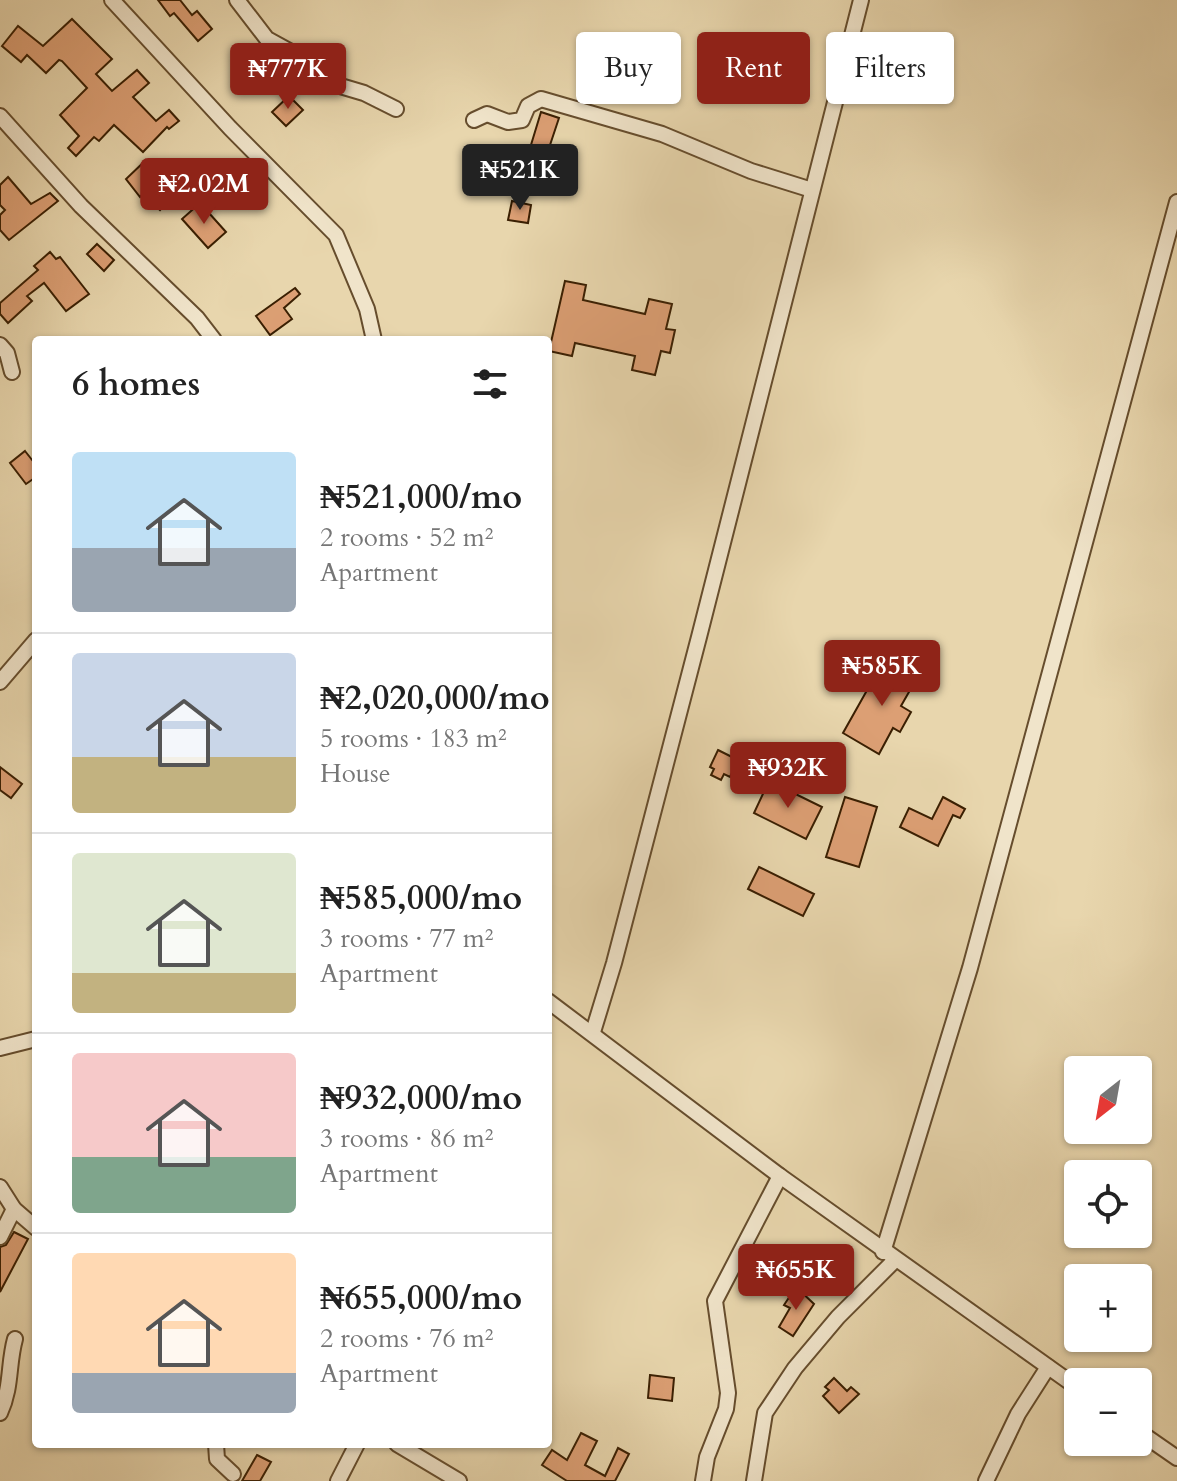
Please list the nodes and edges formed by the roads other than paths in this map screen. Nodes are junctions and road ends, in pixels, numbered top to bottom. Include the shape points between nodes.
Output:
1 (112, 0) edge
2 (237, 0) edge
3 (861, 0) edge
4 (396, 109) dead end
5 (0, 116) edge
6 (474, 120) dead end
7 (812, 190) junction
8 (1177, 202) edge
9 (211, 336) edge
10 (373, 336) edge
11 (0, 345) edge
12 (12, 372) dead end
13 (32, 645) edge
14 (0, 682) edge
15 (552, 1004) edge
16 (593, 1032) junction
17 (32, 1040) edge
18 (0, 1048) edge
19 (780, 1176) junction
20 (0, 1187) edge
21 (14, 1209) junction
22 (32, 1225) edge
23 (0, 1237) edge
24 (889, 1256) junction
25 (15, 1339) dead end
26 (1048, 1367) junction
27 (1064, 1378) edge
28 (0, 1413) edge
29 (1152, 1441) edge
30 (216, 1448) edge
31 (355, 1448) edge
32 (404, 1448) edge
33 (1177, 1458) edge
34 (233, 1474) dead end
35 (338, 1481) edge
36 (459, 1481) edge
37 (703, 1481) edge
38 (754, 1481) edge
39 (986, 1481) edge

1 - 10 street via 336,235
2 - 4 street via 267,39 337,85
3 - 7 street
5 - 9 street
6 - 7 street via 487,114 508,122 522,120 528,106 541,99 662,134
7 - 16 street
8 - 24 street
11 - 12 street
13 - 14 street
15 - 16 street
16 - 19 street
17 - 18 street
19 - 24 street
19 - 37 street via 715,1301 728,1393
20 - 21 street
21 - 22 street
21 - 23 street
24 - 26 street
24 - 38 street via 795,1368 765,1413
25 - 28 street via 8,1362 11,1381
26 - 27 street
26 - 39 street
29 - 33 street
30 - 34 street via 217,1459
31 - 35 street
32 - 36 street

